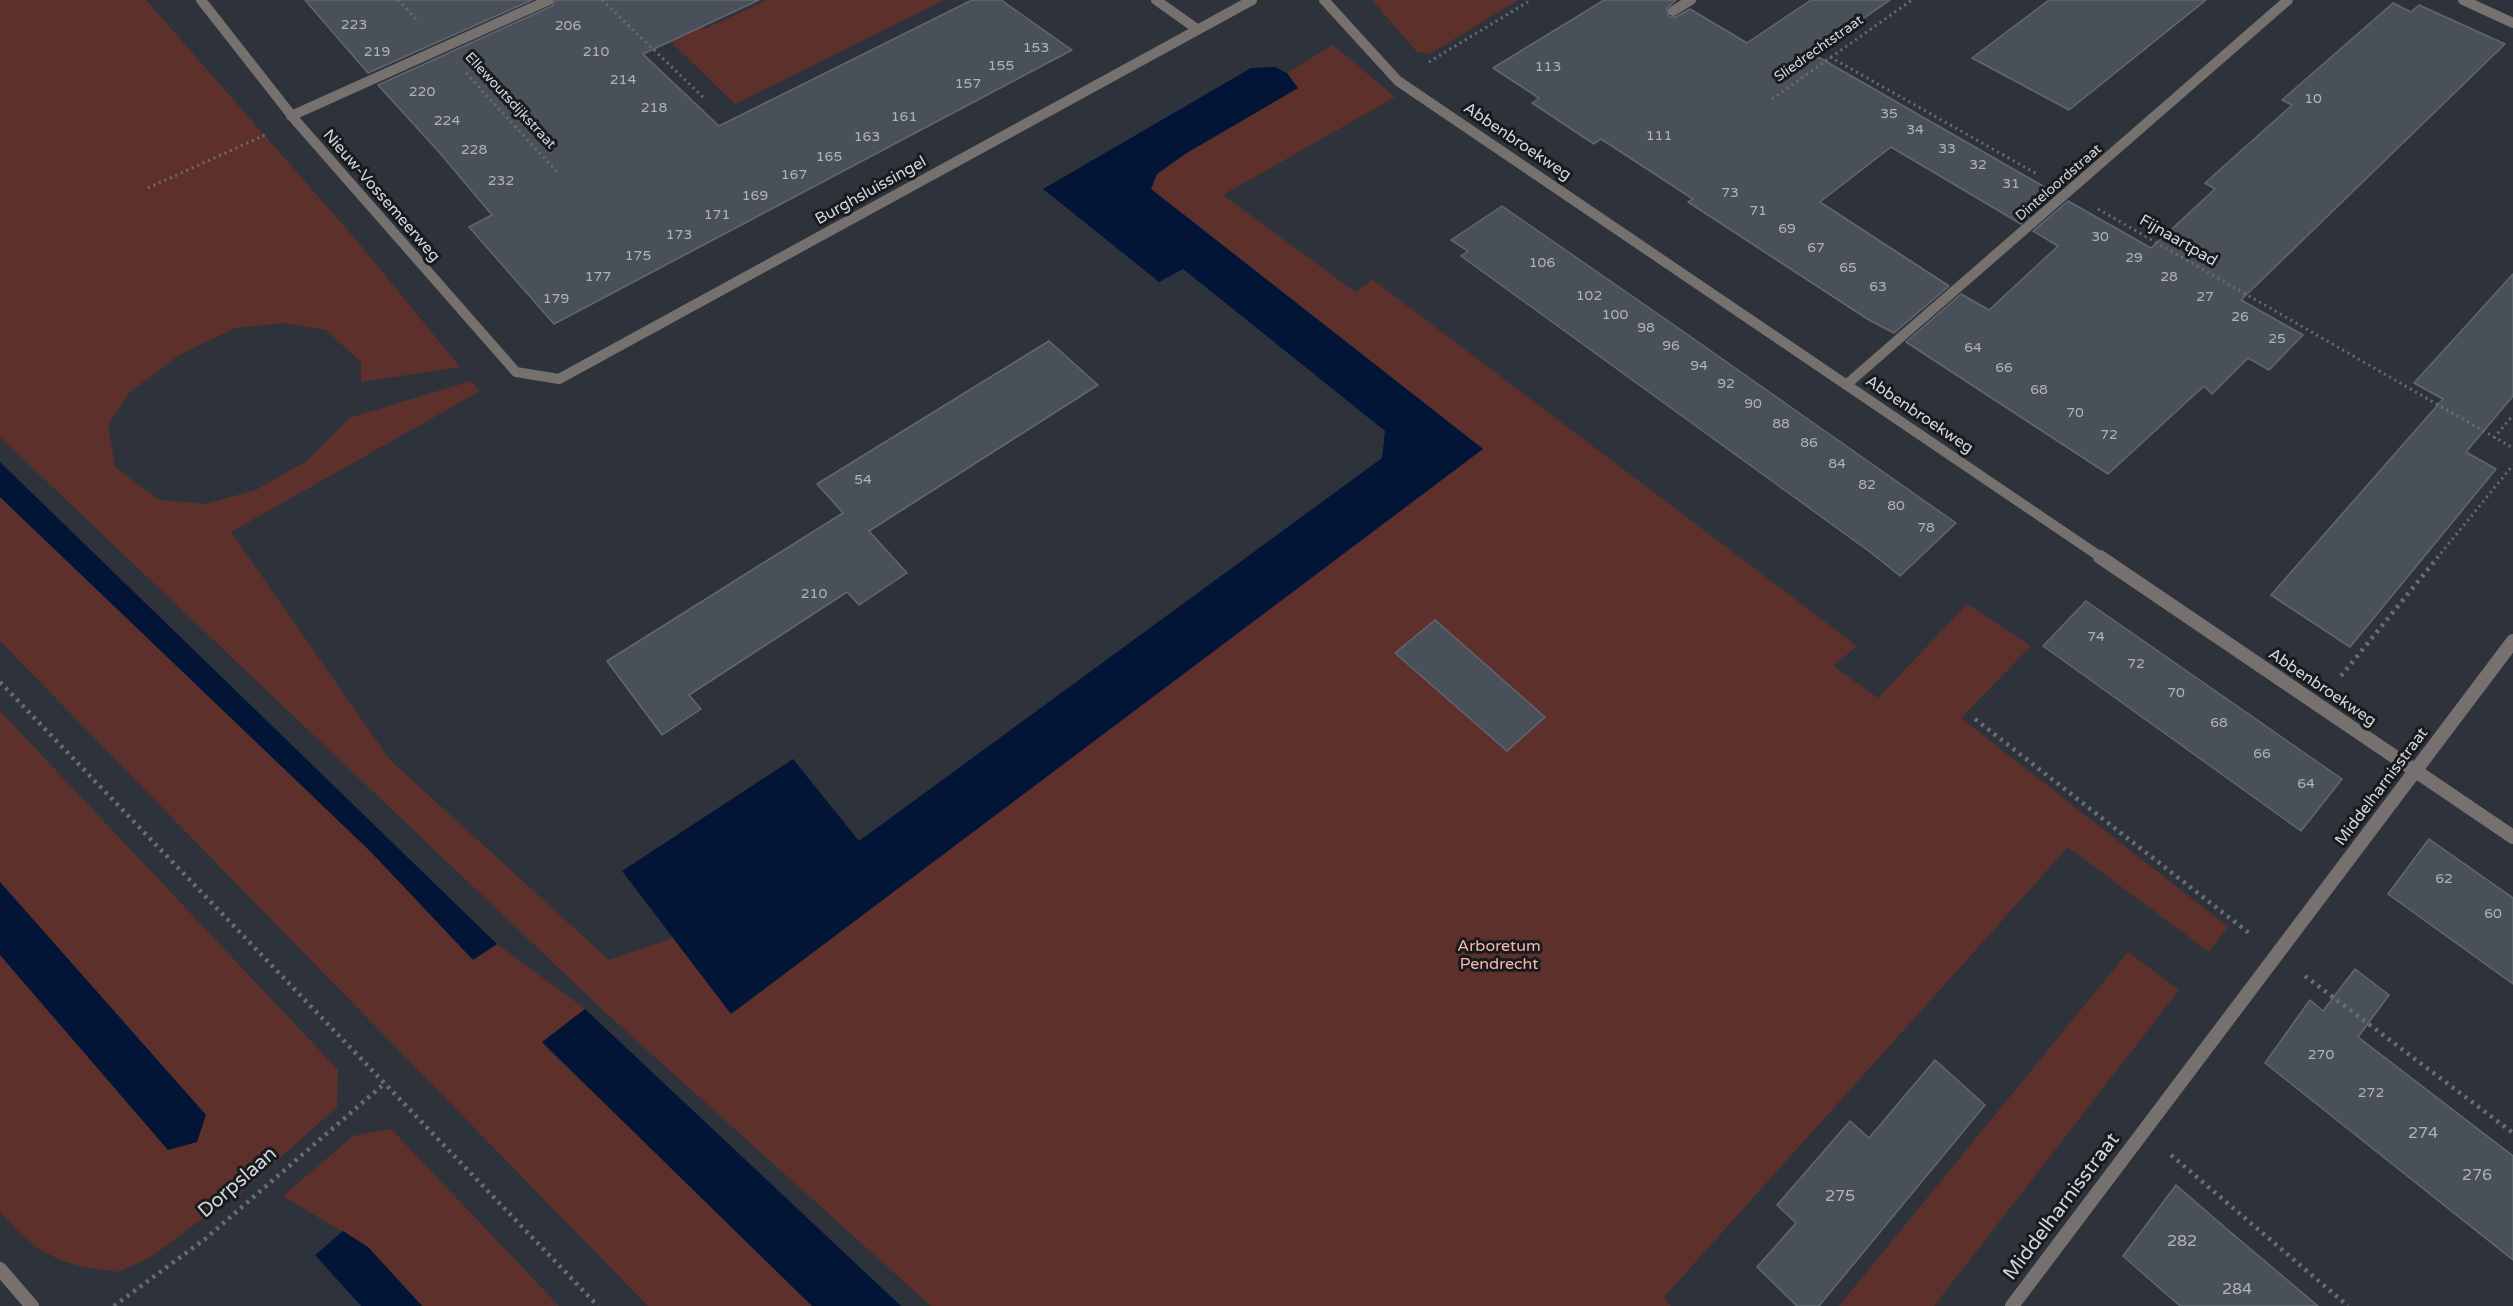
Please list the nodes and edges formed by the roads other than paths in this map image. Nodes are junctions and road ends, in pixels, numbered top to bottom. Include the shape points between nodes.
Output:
1 (201, 0) edge
2 (549, 0) edge
3 (1156, 0) edge
4 (1252, 0) edge
5 (1324, 0) edge
6 (1691, 0) edge
7 (2288, 0) edge
8 (2463, 0) edge
9 (1673, 11) dead end
10 (2513, 23) edge
11 (1197, 29) junction
12 (293, 118) junction
13 (559, 380) joint
14 (1846, 385) junction
15 (2513, 641) edge
16 (2415, 771) junction
17 (2513, 837) edge
18 (0, 1269) edge
19 (32, 1306) edge
20 (2012, 1306) edge

1 - 12 street, Nieuw-Vossemeerweg
2 - 12 street, Ellewoutsdijkstraat
3 - 11 street
4 - 11 street, Burghsluissingel
5 - 14 street, Abbenbroekweg via 1398,81
6 - 9 street
7 - 14 street, Dinteloordstraat
8 - 10 street
11 - 13 street, Burghsluissingel
12 - 13 street, Nieuw-Vossemeerweg via 516,372
14 - 16 street, Abbenbroekweg
15 - 16 street, Middelharnisstraat
16 - 17 street, Abbenbroekweg
16 - 20 street, Middelharnisstraat
18 - 19 street

